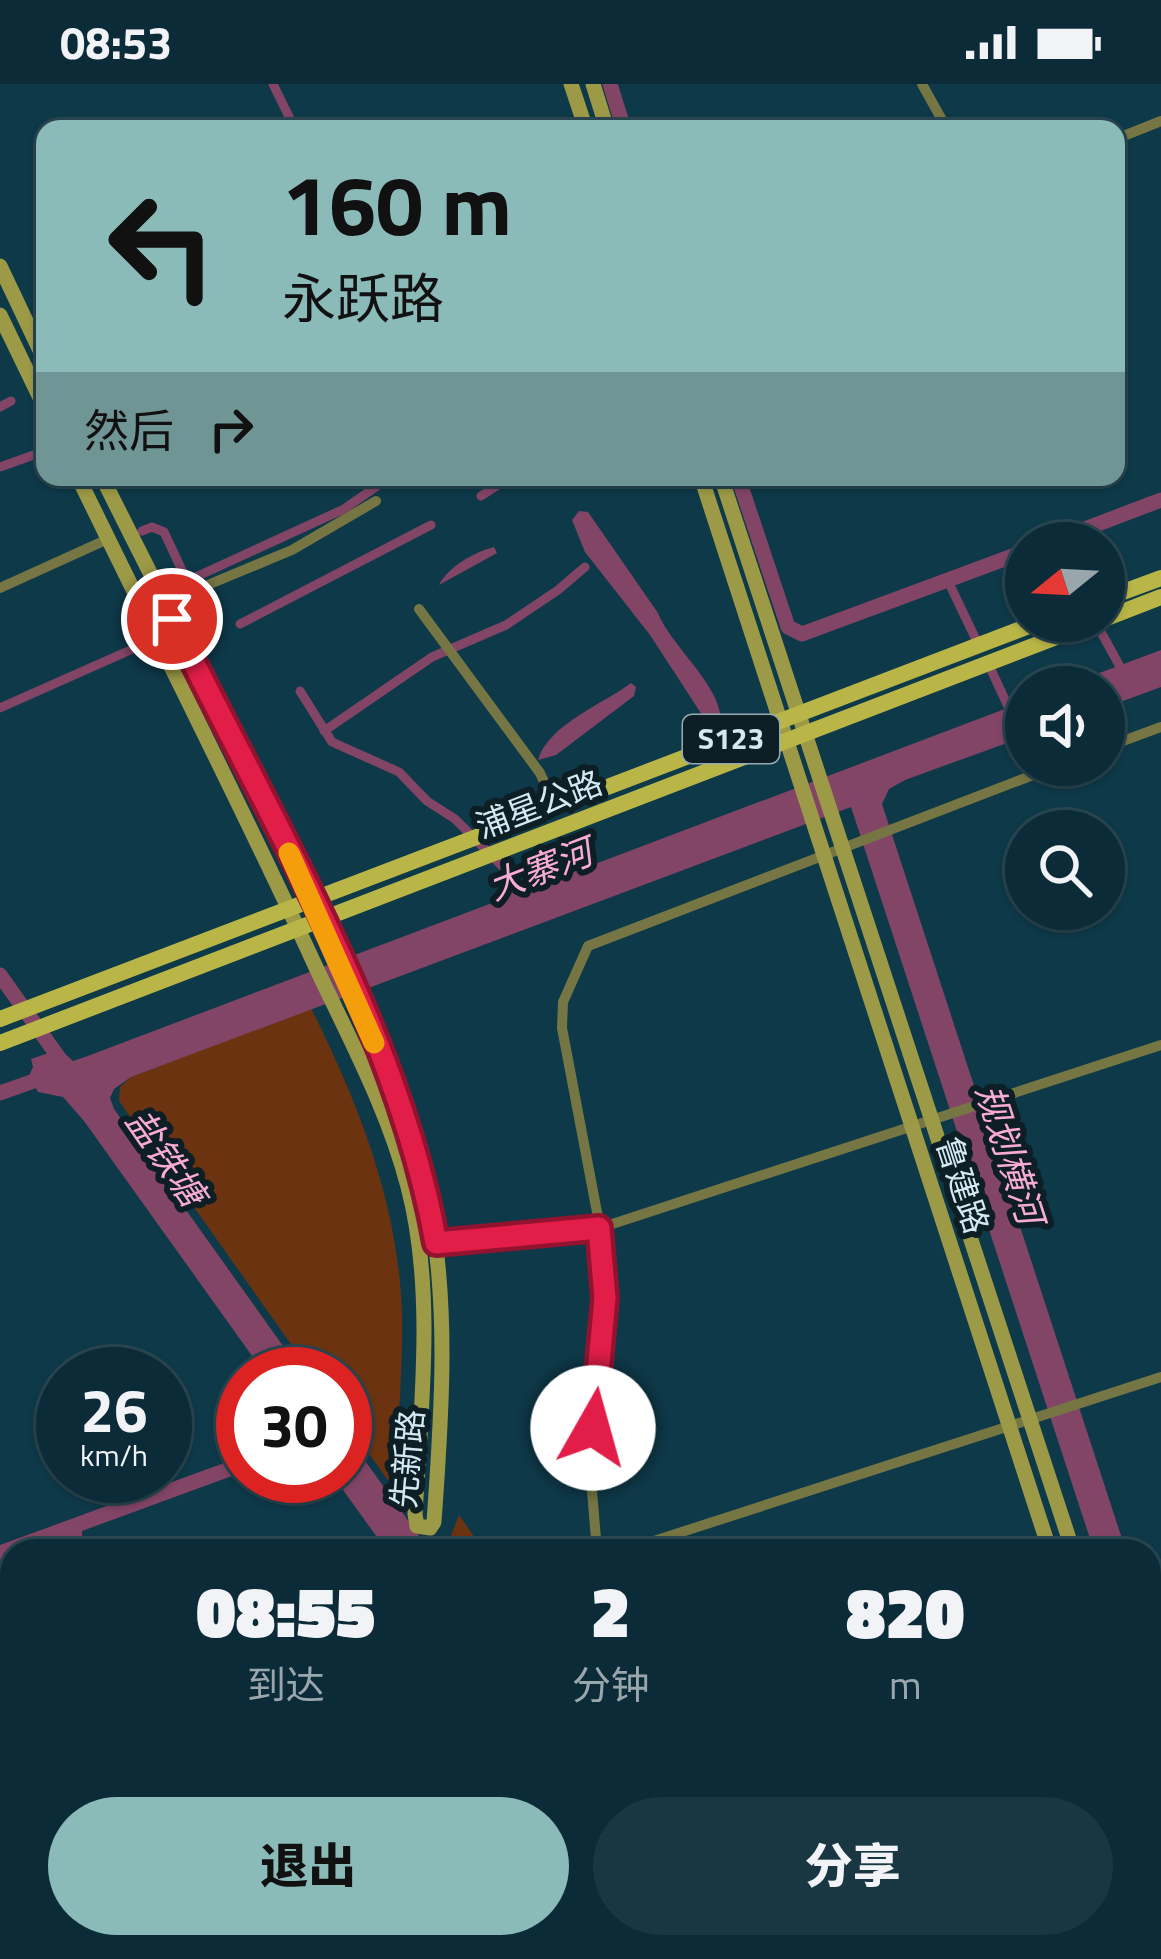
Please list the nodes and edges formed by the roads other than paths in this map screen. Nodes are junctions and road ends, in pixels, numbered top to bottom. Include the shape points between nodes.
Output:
1 (571, 84) edge
2 (592, 84) edge
3 (922, 84) edge
4 (583, 120) edge
5 (604, 120) edge
6 (941, 120) edge
7 (1161, 121) edge
8 (1125, 135) edge
9 (0, 266) edge
10 (0, 315) edge
11 (36, 342) edge
12 (36, 389) edge
13 (82, 486) edge
14 (106, 486) edge
15 (704, 486) edge
16 (724, 486) edge
17 (376, 501) dead end
18 (108, 539) junction
19 (1161, 578) edge
20 (0, 588) edge
21 (198, 589) dead end
22 (1161, 597) edge
23 (1125, 600) edge
24 (1125, 608) edge
25 (419, 609) dead end
26 (1005, 635) edge
27 (1039, 642) edge
28 (800, 712) junction
29 (781, 720) junction
30 (1161, 727) edge
31 (807, 732) junction
32 (787, 740) junction
33 (1125, 740) edge
34 (1005, 785) edge
35 (555, 806) junction
36 (847, 839) junction
37 (821, 846) junction
38 (312, 899) junction
39 (289, 908) junction
40 (321, 920) junction
41 (298, 928) junction
42 (2, 1018) edge
43 (8, 1040) edge
44 (1161, 1046) edge
45 (940, 1117) junction
46 (912, 1126) junction
47 (599, 1228) junction
48 (428, 1244) junction
49 (1161, 1377) edge
50 (1037, 1416) junction
51 (1009, 1425) junction
52 (596, 1539) edge
53 (660, 1539) edge
54 (1045, 1539) edge
55 (1070, 1539) edge

1 - 4 street
2 - 5 street
3 - 6 street
7 - 8 street
9 - 11 street
10 - 12 street
13 - 18 street
14 - 38 street
15 - 29 street
16 - 28 street
17 - 21 street via 292,550
18 - 20 street
18 - 39 street
19 - 23 main road, 浦星公路 / S123
22 - 24 main road, 浦星公路 / S123
25 - 35 street via 540,773
26 - 28 main road, 浦星公路 / S123
27 - 31 main road, 浦星公路 / S123
28 - 29 main road, 浦星公路 / S123
28 - 31 street
29 - 32 street
29 - 35 main road, 浦星公路 / S123
30 - 33 street
31 - 32 main road, 浦星公路 / S123
31 - 36 street, 鲁建路
32 - 37 street, 鲁建路
32 - 40 main road, 浦星公路 / S123
34 - 36 street
35 - 38 main road, 浦星公路 / S123
36 - 37 street
36 - 45 street, 鲁建路
37 - 46 street, 鲁建路
37 - 47 street via 588,946 563,1002 562,1028
38 - 39 main road, 浦星公路 / S123
38 - 40 street, 先新路
39 - 41 street, 先新路
39 - 42 main road, 浦星公路 / S123
40 - 41 main road, 浦星公路 / S123
40 - 48 street, 先新路 via 409,1128 426,1185
41 - 43 main road, 浦星公路 / S123
41 - 48 street, 先新路 via 392,1134
44 - 45 street
45 - 46 street
45 - 50 street, 鲁建路
46 - 47 street
46 - 51 street, 鲁建路
47 - 48 street
47 - 52 street via 605,1298 589,1455
48 - 48 street, 先新路 via 416,1514 422,1530 434,1522 443,1390
49 - 50 street
50 - 51 street
50 - 55 street, 鲁建路
51 - 53 street
51 - 54 street, 鲁建路

